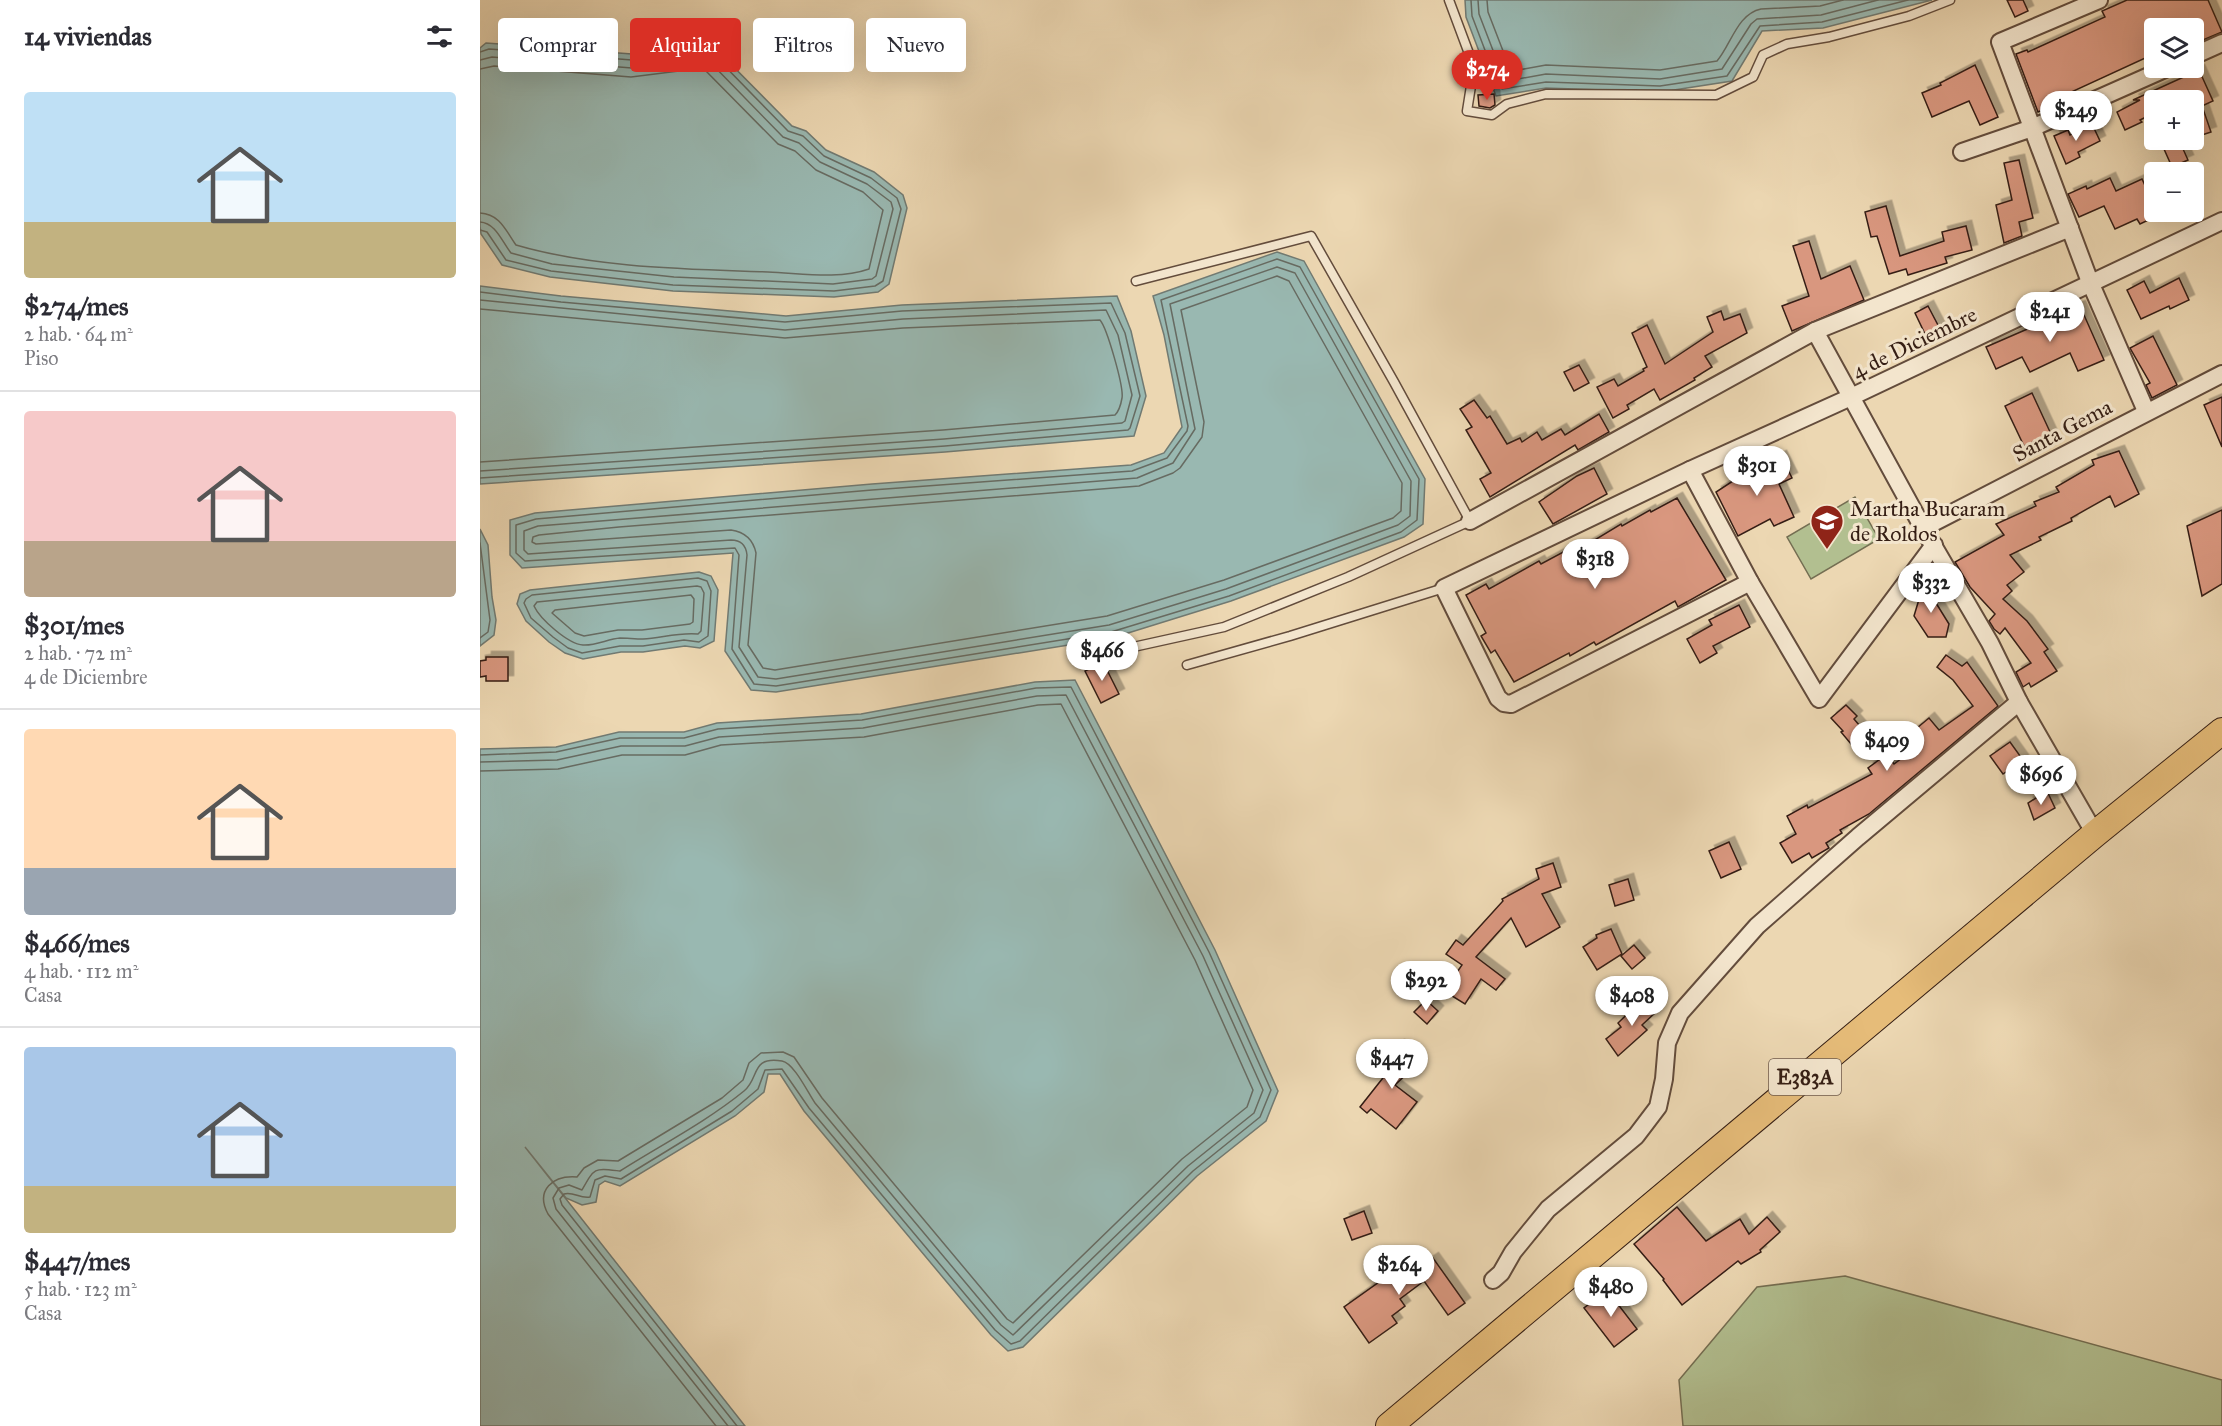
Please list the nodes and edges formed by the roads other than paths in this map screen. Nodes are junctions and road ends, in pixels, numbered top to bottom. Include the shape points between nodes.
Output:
1 (1449, 0) edge
2 (1950, 0) edge
3 (2099, 0) edge
4 (2222, 43) edge
5 (2204, 51) edge
6 (2144, 78) edge
7 (2032, 128) junction
8 (1962, 152) dead end
9 (2222, 221) edge
10 (2070, 228) junction
11 (1136, 281) dead end
12 (2090, 282) junction
13 (1815, 331) junction
14 (2222, 374) edge
15 (1851, 397) junction
16 (2146, 411) junction
17 (1689, 470) junction
18 (1470, 521) junction
19 (1923, 528) junction
20 (1934, 544) junction
21 (1750, 582) junction
22 (1444, 588) junction
23 (1097, 655) dead end
24 (1187, 665) dead end
25 (2019, 702) junction
26 (2222, 730) edge
27 (2095, 834) junction
28 (1493, 1280) dead end
29 (1389, 1426) edge

1 - 2 lane via 1474,67 1467,111 1492,115 1507,104 1546,94 1716,95 1753,77 1763,54 1787,44 1871,27
3 - 7 street via 2000,42
4 - 5 street
6 - 7 street
7 - 8 street
7 - 10 street
9 - 12 street, 4 de Diciembre
10 - 12 street
10 - 13 street
11 - 18 lane via 1311,236
12 - 15 street, 4 de Diciembre
12 - 16 street
13 - 15 street
13 - 18 street
14 - 16 street, Santa Gema
15 - 17 street
15 - 19 street, 4 de Diciembre
16 - 19 street, Santa Gema
17 - 21 street
17 - 22 street
18 - 23 lane via 1224,627
19 - 20 street, 4 de Diciembre
20 - 21 street via 1819,699
20 - 25 street, 4 de Diciembre
21 - 22 street via 1511,704 1498,698
22 - 24 lane
25 - 27 street, 4 de Diciembre
25 - 28 street via 1757,926 1680,1012 1667,1042 1658,1107 1636,1136 1548,1209
26 - 27 main road, E383A
27 - 29 main road, E383A

